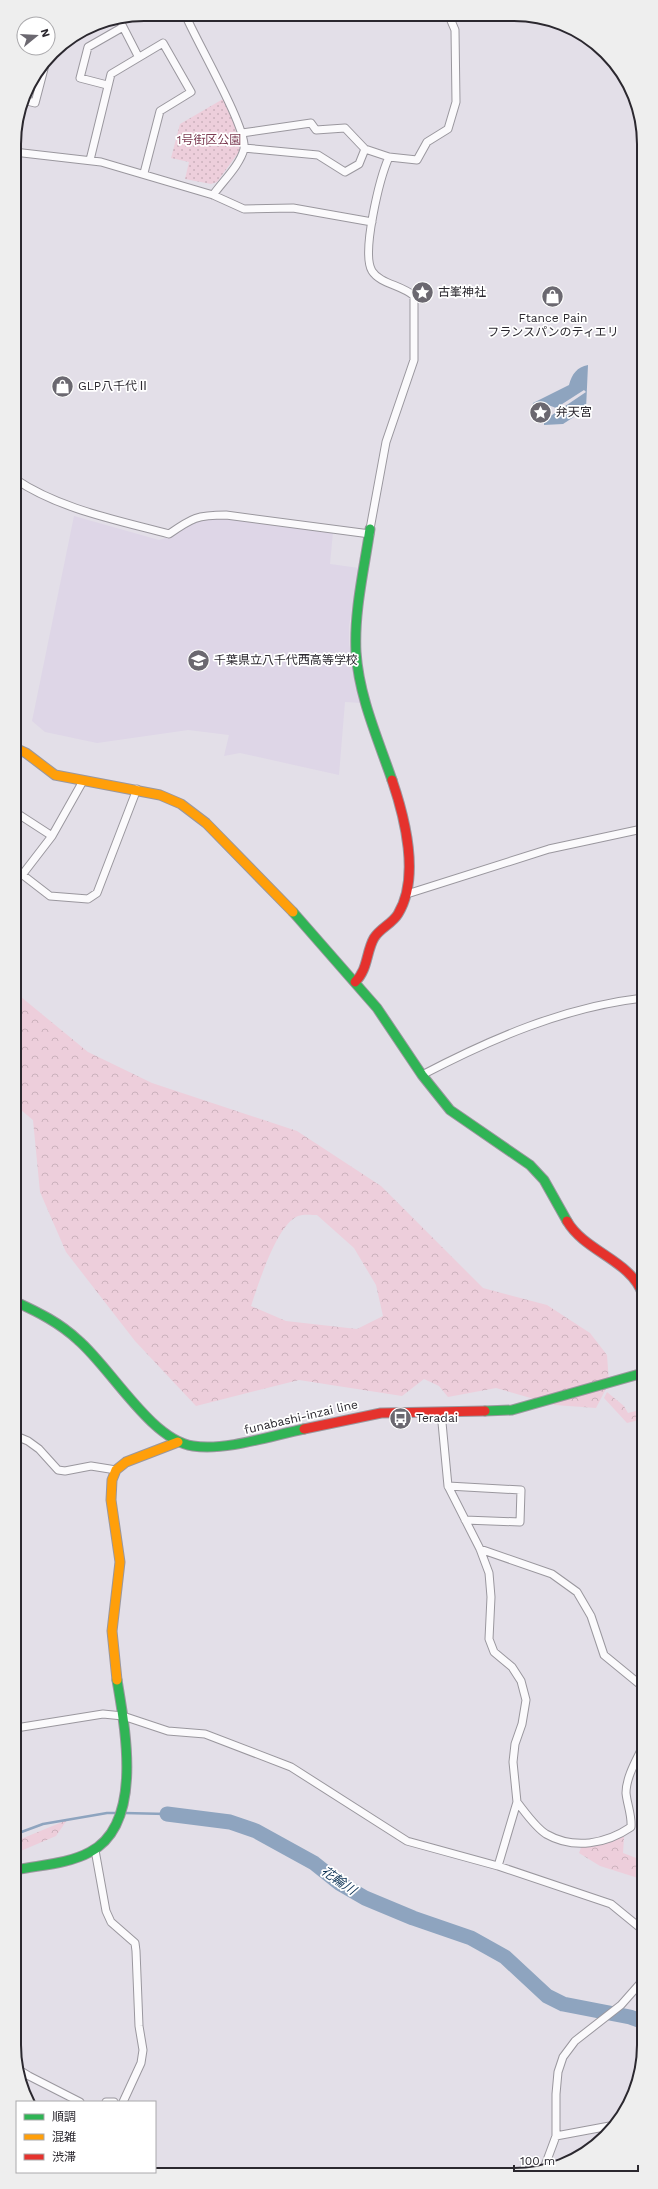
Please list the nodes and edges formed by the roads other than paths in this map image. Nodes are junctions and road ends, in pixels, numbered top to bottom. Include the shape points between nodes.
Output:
1 (188, 21) edge
2 (451, 21) edge
3 (121, 23) edge
4 (123, 27) junction
5 (138, 56) junction
6 (42, 76) edge
7 (107, 85) junction
8 (29, 101) edge
9 (242, 133) junction
10 (244, 148) junction
11 (365, 149) junction
12 (21, 153) edge
13 (389, 157) junction
14 (90, 160) junction
15 (144, 173) junction
16 (213, 195) junction
17 (372, 222) junction
18 (21, 483) edge
19 (370, 532) junction
20 (21, 749) edge
21 (83, 781) junction
22 (137, 790) junction
23 (21, 816) edge
24 (637, 830) edge
25 (52, 836) junction
26 (22, 875) joint
27 (407, 894) junction
28 (355, 982) junction
29 (637, 999) edge
30 (422, 1075) junction
31 (637, 1282) edge
32 (21, 1304) edge
33 (637, 1375) edge
34 (441, 1412) junction
35 (21, 1438) edge
36 (178, 1442) junction
37 (116, 1470) junction
38 (448, 1486) junction
39 (465, 1520) junction
40 (480, 1549) junction
41 (637, 1682) edge
42 (123, 1716) junction
43 (21, 1727) edge
44 (637, 1760) edge
45 (517, 1802) junction
46 (95, 1850) junction
47 (498, 1866) junction
48 (21, 1869) edge
49 (637, 1925) edge
50 (637, 1987) edge
51 (24, 2073) edge
52 (78, 2101) edge
53 (123, 2101) edge
54 (605, 2127) edge
55 (556, 2136) junction
56 (546, 2164) edge

1 - 9 street
2 - 13 street via 454,30 456,102 448,129 427,142 417,160
3 - 4 street
4 - 5 street
4 - 7 street via 88,47 86,52 80,78
5 - 7 street via 111,74
5 - 15 street via 163,43 191,92 160,111
6 - 8 street via 35,103
7 - 14 street
9 - 10 street
9 - 11 street via 311,123 316,130 345,128
10 - 11 street via 318,155 345,172 359,164
10 - 16 street via 240,159
11 - 13 street
12 - 14 street
13 - 17 street via 375,198
14 - 15 street
15 - 16 street
16 - 17 street via 244,209 293,208
17 - 19 street via 368,262 377,277 414,296 414,349 411,374 386,442
18 - 19 street via 71,506 168,534 203,515
19 - 27 street via 354,643 365,699 402,817 411,860
20 - 21 street via 26,750 55,775
21 - 22 street
21 - 25 street
22 - 26 street via 97,893 88,900 50,896
22 - 28 street via 160,795 181,804 206,823 308,928
23 - 25 street
24 - 27 street via 549,850
25 - 26 street
27 - 28 street via 397,916 371,943 361,978
28 - 30 street via 395,1034
29 - 30 street via 572,1013 514,1031
30 - 31 street via 450,1110 530,1165 544,1180 569,1224 579,1236
32 - 36 street, funabashi-inzai line via 67,1330 86,1347 162,1432
33 - 34 street, funabashi-inzai line via 512,1410
34 - 36 street, funabashi-inzai line via 362,1415 223,1446 206,1447
34 - 38 street
35 - 37 street via 38,1449 58,1470 91,1466
36 - 37 street via 128,1460
37 - 42 street via 111,1493 120,1551 119,1578 111,1624
38 - 39 street
38 - 39 street via 521,1490 520,1522
39 - 40 street
40 - 41 street via 552,1574 577,1592 591,1616 604,1656
40 - 45 street via 489,1573 489,1639 494,1652 512,1666 521,1681 526,1700 513,1762
42 - 43 street via 103,1714
42 - 46 street via 127,1758 122,1809 113,1832
42 - 47 street via 168,1731 205,1734 253,1751 291,1767 408,1840
44 - 45 street via 626,1791 631,1827 607,1839 577,1844 546,1834
45 - 47 street
46 - 48 street via 83,1856
46 - 53 street via 106,1911 111,1922 135,1943 136,1951 138,2026 143,2050 141,2063
47 - 49 street via 611,1904
50 - 55 street via 605,2019 575,2041 563,2057 558,2072 556,2094
51 - 52 street
54 - 55 street
55 - 56 street

